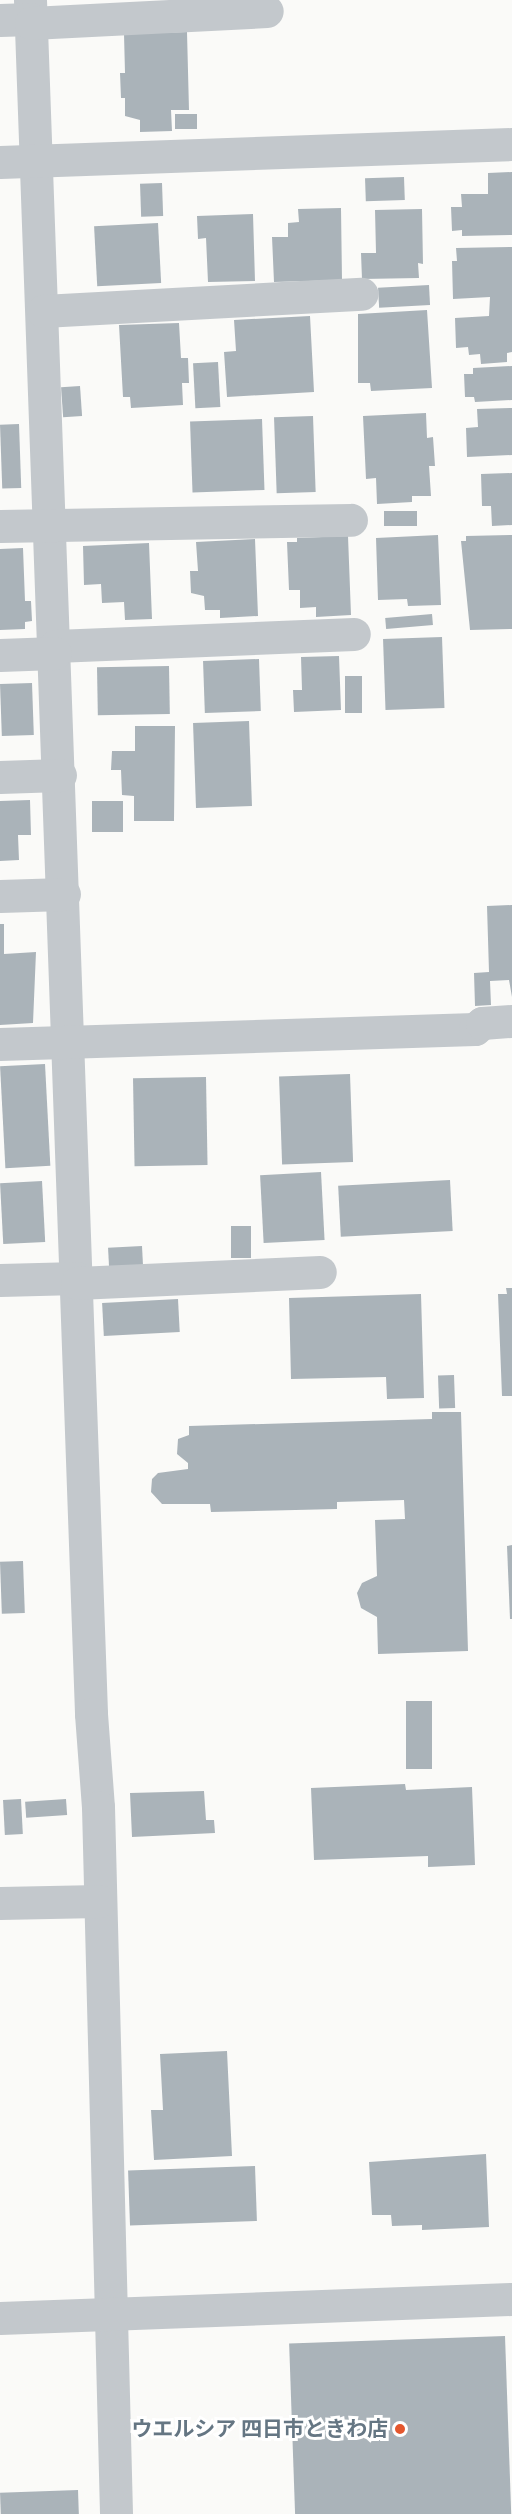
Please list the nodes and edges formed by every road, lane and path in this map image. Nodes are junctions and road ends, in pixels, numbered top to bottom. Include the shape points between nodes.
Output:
1 (267, 11) dead end
2 (23, 16) edge
3 (512, 144) edge
4 (37, 161) junction
5 (0, 162) edge
6 (362, 294) dead end
7 (43, 311) junction
8 (351, 520) dead end
9 (50, 525) junction
10 (0, 526) edge
11 (354, 634) dead end
12 (55, 650) junction
13 (0, 655) edge
14 (60, 775) junction
15 (0, 777) edge
16 (64, 894) junction
17 (0, 896) edge
18 (512, 1021) edge
19 (70, 1042) junction
20 (0, 1044) edge
21 (320, 1272) dead end
22 (0, 1280) edge
23 (77, 1281) junction
24 (99, 1901) junction
25 (0, 1903) edge
26 (512, 2299) edge
27 (109, 2315) junction
28 (0, 2318) edge
29 (116, 2514) edge

1 - 2 street
2 - 4 street
3 - 4 street
4 - 5 street
4 - 7 street
6 - 7 street
7 - 9 street
8 - 9 street via 134,527
9 - 10 street
9 - 12 street
11 - 12 street
12 - 13 street
12 - 14 street
14 - 15 street
14 - 16 street
16 - 17 street
16 - 19 street
18 - 19 street via 482,1023 475,1029
19 - 20 street
19 - 23 street
21 - 23 street
22 - 23 street
23 - 24 street
24 - 25 street
24 - 27 street
26 - 27 street
27 - 28 street
27 - 29 street

